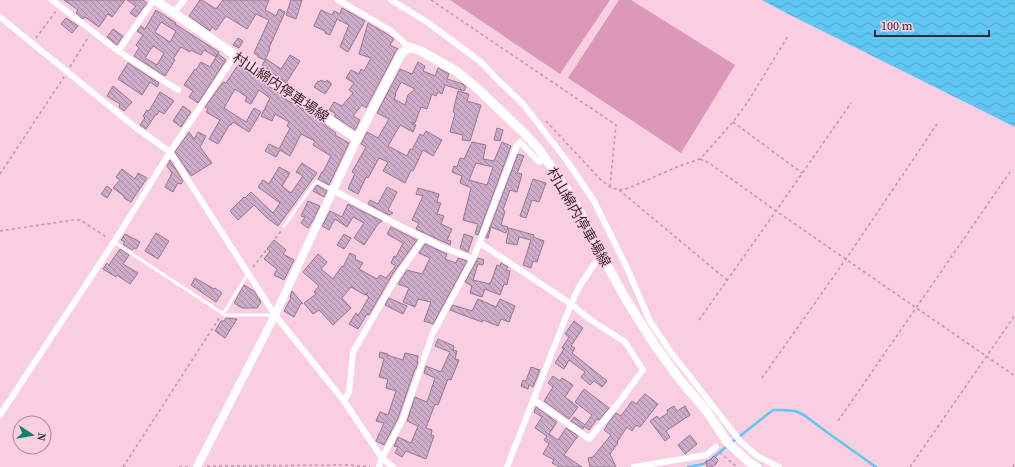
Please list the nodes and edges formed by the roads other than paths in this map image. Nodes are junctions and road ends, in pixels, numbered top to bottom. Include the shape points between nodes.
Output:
1 (52, 0) edge
2 (154, 0) edge
3 (184, 0) edge
4 (338, 0) edge
5 (391, 0) edge
6 (174, 12) junction
7 (0, 17) edge
8 (409, 47) junction
9 (118, 51) junction
10 (235, 55) junction
11 (178, 90) dead end
12 (357, 139) junction
13 (170, 152) junction
14 (546, 158) junction
15 (333, 190) junction
16 (284, 226) road end
17 (424, 238) junction
18 (114, 242) junction
19 (480, 244) junction
20 (601, 254) junction
21 (473, 259) junction
22 (248, 274) junction
23 (571, 304) junction
24 (222, 314) junction
25 (275, 315) junction
26 (533, 398) junction
27 (344, 401) junction
28 (0, 415) edge
29 (716, 447) road end
30 (382, 458) junction
31 (198, 465) edge
32 (379, 467) edge
33 (394, 467) edge
34 (507, 467) edge
35 (634, 467) edge
36 (757, 467) edge
37 (779, 467) edge

1 - 9 street
2 - 6 main road, 村山綿内停車場線
2 - 9 street
3 - 6 street
4 - 8 street via 390,30
5 - 37 street via 481,62 523,104 594,201 628,268 650,321 670,351 740,441 757,456
6 - 10 main road, 村山綿内停車場線
7 - 13 street via 135,127
8 - 12 main road via 401,54
8 - 14 main road, 村山綿内停車場線 via 456,71 477,88
9 - 11 street
10 - 12 main road, 村山綿内停車場線
10 - 13 street
12 - 15 street
13 - 18 street
13 - 22 street
14 - 19 street via 539,162 520,142 517,145
14 - 20 main road, 村山綿内停車場線 via 566,188
15 - 16 lane via 316,181
15 - 17 street
15 - 25 street
17 - 21 street
17 - 27 street via 396,278 352,352 349,392
18 - 24 lane
18 - 28 street
19 - 21 street
19 - 23 street
20 - 23 street
20 - 36 main road, 村山綿内停車場線 via 624,296 680,381 705,409 728,443
21 - 30 street via 433,333 402,421
22 - 24 lane
22 - 25 street
23 - 26 street
23 - 26 street via 625,342 643,370 589,440
24 - 25 lane
25 - 27 street
25 - 31 street
26 - 34 street
27 - 30 street
29 - 35 street via 706,455
30 - 32 street
30 - 33 street

